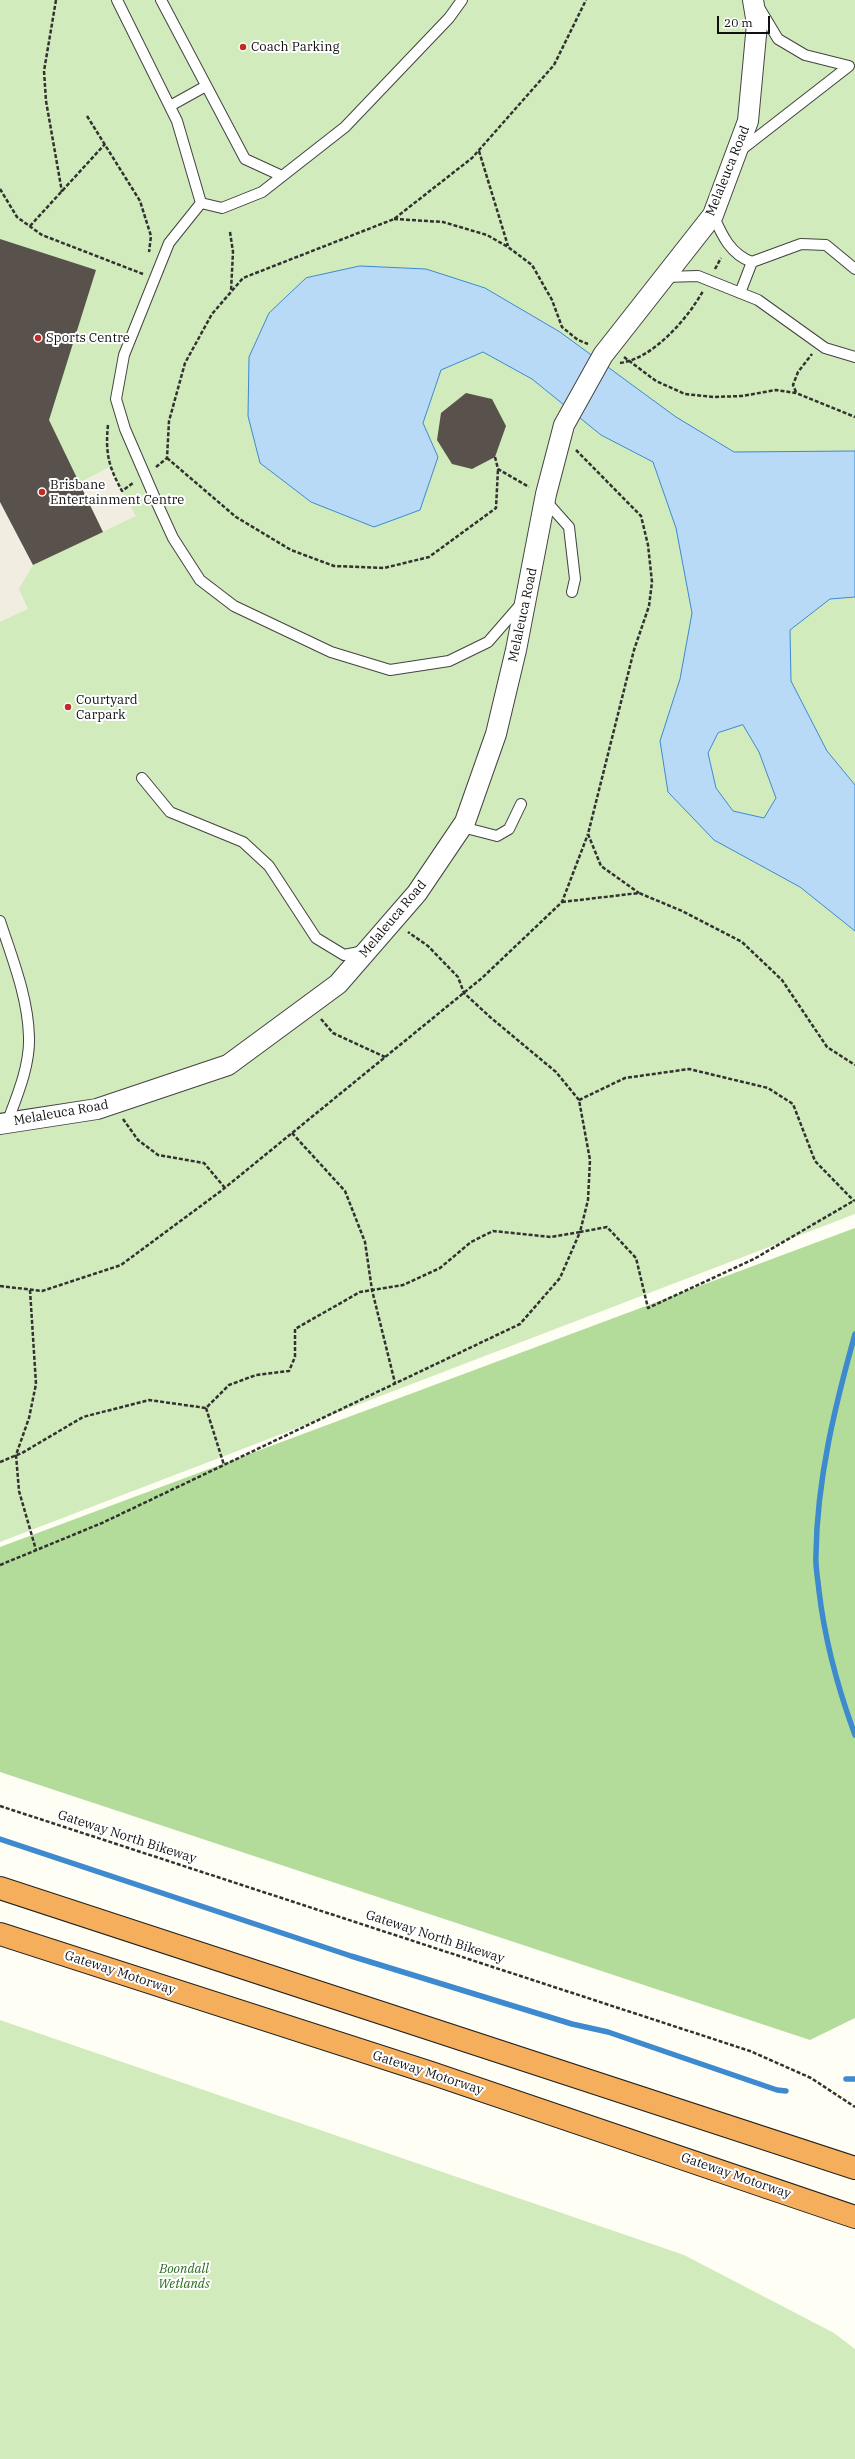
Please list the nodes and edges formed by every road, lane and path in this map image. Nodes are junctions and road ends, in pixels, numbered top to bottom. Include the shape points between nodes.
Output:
1 (56, 0) edge
2 (117, 0) edge
3 (161, 0) edge
4 (586, 0) edge
5 (754, 0) edge
6 (459, 1) edge
7 (852, 65) edge
8 (206, 86) junction
9 (170, 106) junction
10 (87, 116) dead end
11 (104, 144) junction
12 (479, 151) junction
13 (736, 154) junction
14 (282, 176) junction
15 (0, 189) edge
16 (62, 192) junction
17 (201, 203) junction
18 (713, 215) junction
19 (394, 219) junction
20 (30, 226) junction
21 (230, 232) dead end
22 (729, 245) junction
23 (508, 246) junction
24 (148, 259) dead end
25 (752, 262) junction
26 (147, 267) dead end
27 (855, 269) edge
28 (146, 274) junction
29 (663, 277) junction
30 (143, 281) dead end
31 (708, 281) junction
32 (231, 292) junction
33 (740, 293) junction
34 (821, 345) junction
35 (608, 354) junction
36 (855, 357) edge
37 (632, 361) junction
38 (796, 393) junction
39 (855, 417) edge
40 (109, 419) dead end
41 (572, 445) dead end
42 (495, 457) dead end
43 (167, 458) junction
44 (156, 467) dead end
45 (498, 469) junction
46 (134, 484) dead end
47 (546, 497) junction
48 (572, 592) dead end
49 (526, 598) junction
50 (142, 778) dead end
51 (521, 804) dead end
52 (462, 826) junction
53 (588, 834) junction
54 (639, 893) junction
55 (562, 902) junction
56 (0, 921) edge
57 (393, 921) junction
58 (368, 950) junction
59 (464, 993) junction
60 (308, 1006) junction
61 (385, 1057) junction
62 (855, 1065) edge
63 (579, 1100) junction
64 (117, 1102) junction
65 (3, 1123) edge
66 (292, 1133) junction
67 (225, 1188) junction
68 (855, 1201) edge
69 (580, 1232) junction
70 (0, 1286) edge
71 (30, 1290) junction
72 (372, 1290) junction
73 (395, 1383) junction
74 (206, 1408) junction
75 (16, 1455) junction
76 (0, 1462) edge
77 (224, 1464) junction
78 (36, 1550) junction
79 (0, 1565) edge
80 (0, 1806) edge
81 (0, 1888) edge
82 (0, 1934) edge
83 (855, 2107) edge
84 (855, 2168) edge
85 (855, 2217) edge

1 - 16 path via 44,71 46,101
2 - 9 lane
3 - 8 lane
4 - 12 path via 554,65
5 - 7 lane via 778,39 805,56
5 - 13 street, Melaleuca Road via 757,24 748,121
6 - 14 lane via 449,18 345,127
7 - 13 lane
8 - 9 lane
8 - 14 lane via 245,159
9 - 17 lane via 178,121
10 - 11 path
11 - 16 path
11 - 24 path via 140,201 151,236
12 - 19 path
12 - 23 path
13 - 18 street, Melaleuca Road
14 - 17 lane via 262,192 222,208
15 - 20 path via 17,216
16 - 20 path
17 - 49 lane via 169,243 124,355 116,399 125,429 173,538 200,580 234,606 331,652 390,670 449,661 488,642
18 - 22 lane via 724,240
18 - 29 street, Melaleuca Road
19 - 23 path via 443,222 487,235
19 - 32 path via 243,278
20 - 28 path via 42,235
21 - 32 path via 233,252
22 - 25 lane via 740,258
22 - 31 path
23 - 35 path via 532,265 552,300 562,327 578,340
25 - 27 lane via 801,244 826,244
25 - 33 lane
26 - 28 path
28 - 30 path
29 - 31 lane via 698,276
29 - 35 street, Melaleuca Road
31 - 33 lane
31 - 37 path via 691,312 657,345
32 - 43 path via 212,314 185,363 169,421
33 - 34 lane via 758,300
34 - 36 lane
34 - 38 path via 798,372 793,384
35 - 37 path
35 - 37 path
35 - 47 street, Melaleuca Road via 564,425
37 - 38 path via 656,381 685,394 714,397 742,396 776,390
38 - 39 path
40 - 46 path via 109,467 122,491
41 - 53 path via 641,516 648,545 652,582 649,606 634,650
42 - 45 path
43 - 44 path
43 - 45 path via 236,516 291,550 334,566 384,568 429,557 496,508
45 - 47 path
47 - 48 lane via 570,527 575,579
47 - 49 street, Melaleuca Road
49 - 52 street, Melaleuca Road via 496,734
50 - 58 lane via 170,812 243,842 269,866 316,938 344,955
51 - 52 lane via 509,829 497,836
52 - 57 street, Melaleuca Road via 417,893
53 - 54 path via 601,866
53 - 55 path
54 - 55 path
54 - 62 path via 682,911 742,942 782,980 827,1047
55 - 59 path
56 - 65 lane via 22,989 29,1038 22,1084
57 - 58 street, Melaleuca Road
57 - 59 path via 428,946 458,977
58 - 60 street, Melaleuca Road via 338,984
59 - 61 path
59 - 63 path via 556,1072
60 - 61 path via 333,1033
60 - 64 street, Melaleuca Road via 228,1065
61 - 66 path
63 - 68 path via 625,1078 689,1069 768,1088 793,1104 815,1161
63 - 69 path via 590,1160 588,1200
64 - 65 street, Melaleuca Road via 97,1109
64 - 67 path via 123,1119 138,1140 158,1155 204,1163
66 - 67 path
66 - 72 path via 345,1190 365,1242
67 - 71 path via 121,1266 42,1291
68 - 69 path via 754,1259 648,1308 636,1258 607,1227
69 - 72 path via 551,1236 493,1231 472,1242 440,1268 403,1285
69 - 73 path via 560,1278 520,1324
70 - 71 path
71 - 75 path via 36,1384 29,1418
72 - 73 path
72 - 74 path via 360,1292 295,1330 295,1358 289,1371 256,1375 229,1386
73 - 77 path
74 - 75 path via 148,1400 83,1417
74 - 77 path
75 - 76 path
75 - 78 path via 19,1491
77 - 78 path via 102,1523
78 - 79 path
80 - 83 path, Gateway North Bikeway via 757,2053 811,2078
81 - 84 highway
82 - 85 highway, Gateway Motorway via 431,2073

